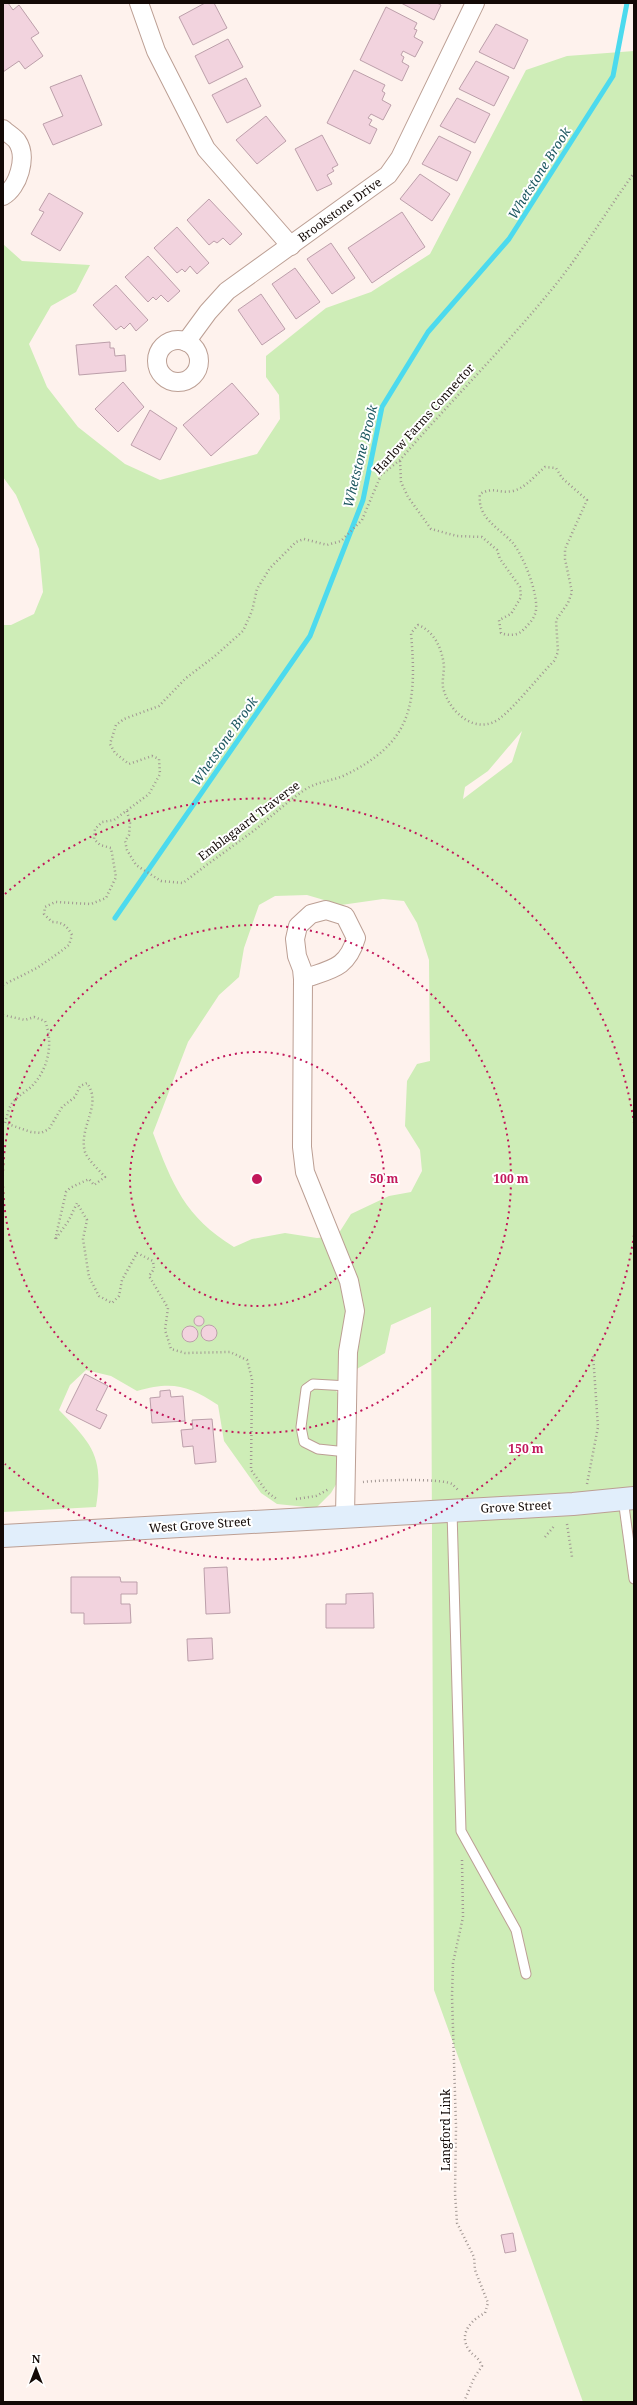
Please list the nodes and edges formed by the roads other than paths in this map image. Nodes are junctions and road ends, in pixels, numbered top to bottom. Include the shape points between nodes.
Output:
1 (139, 3) edge
2 (475, 3) edge
3 (3, 129) edge
4 (3, 196) edge
5 (291, 246) junction
6 (186, 342) dead end
7 (303, 978) dead end
8 (348, 1386) junction
9 (347, 1452) junction
10 (629, 1498) edge
11 (452, 1511) junction
12 (398, 1513) joint
13 (345, 1516) junction
14 (3, 1536) edge
15 (634, 1579) edge
16 (526, 1974) dead end

1 - 5 street via 156,52 206,149
2 - 5 street, Brookstone Drive via 400,158 388,175
3 - 4 street via 18,142 22,160 18,178 11,192
5 - 6 street, Brookstone Drive via 228,291 208,312
7 - 8 street via 302,1147 305,1172 349,1281 355,1311 348,1352
8 - 9 street
8 - 9 lane via 313,1384 306,1389 301,1427 304,1442 318,1449
9 - 13 street
10 - 11 main road, Grove Street
10 - 15 lane
11 - 12 main road, Grove Street
11 - 16 lane via 461,1831 516,1930
12 - 13 main road, West Grove Street
13 - 14 main road, West Grove Street

